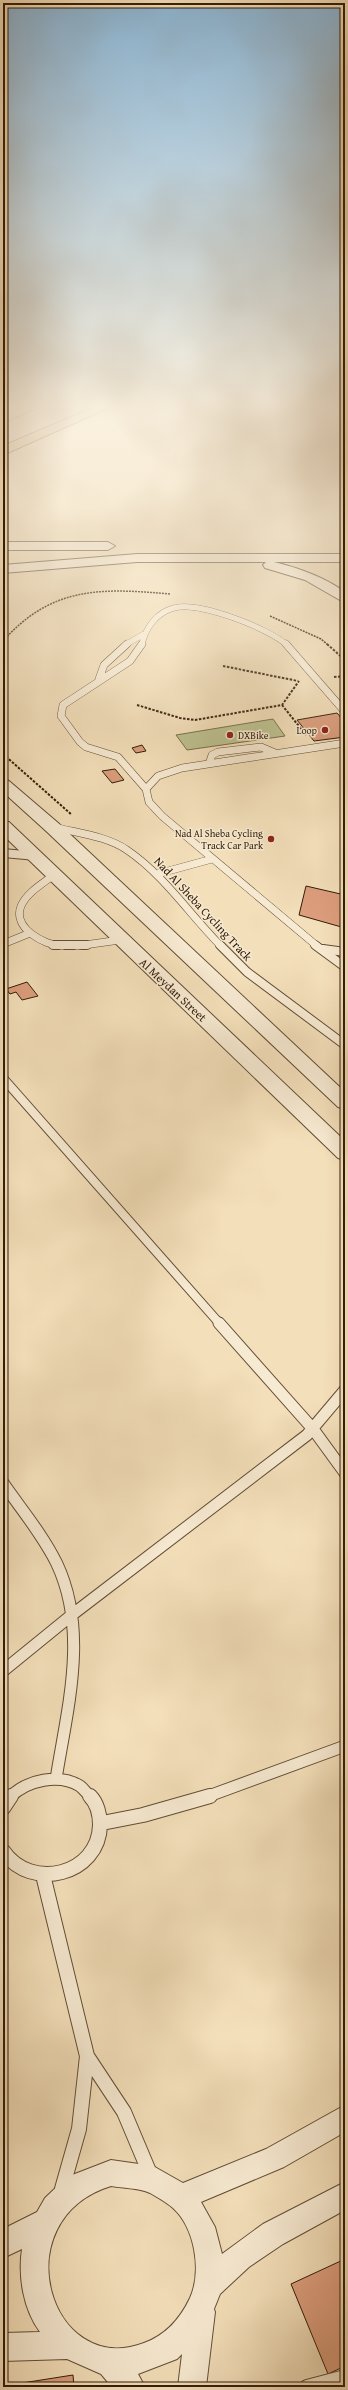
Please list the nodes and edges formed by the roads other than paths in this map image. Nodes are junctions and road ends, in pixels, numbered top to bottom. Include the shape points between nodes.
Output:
1 (345, 545) edge
2 (3, 546) edge
3 (220, 558) junction
4 (345, 558) edge
5 (3, 569) edge
6 (345, 580) edge
7 (345, 598) edge
8 (144, 634) junction
9 (99, 679) junction
10 (345, 712) edge
11 (343, 742) edge
12 (3, 784) edge
13 (146, 789) junction
14 (3, 826) edge
15 (51, 826) junction
16 (3, 853) edge
17 (36, 856) junction
18 (212, 859) junction
19 (55, 874) junction
20 (157, 874) junction
21 (30, 933) junction
22 (120, 940) junction
23 (3, 944) edge
24 (320, 949) junction
25 (345, 952) edge
26 (345, 967) edge
27 (345, 1045) edge
28 (3, 1078) edge
29 (345, 1103) edge
30 (345, 1153) edge
31 (345, 1390) edge
32 (313, 1429) junction
33 (345, 1473) edge
34 (3, 1483) edge
35 (73, 1614) junction
36 (3, 1671) edge
37 (345, 1746) edge
38 (56, 1779) junction
39 (3, 1808) edge
40 (102, 1823) junction
41 (3, 1851) edge
42 (43, 1875) junction
43 (87, 2056) junction
44 (345, 2118) edge
45 (152, 2178) junction
46 (345, 2195) edge
47 (182, 2197) junction
48 (51, 2213) junction
49 (3, 2244) edge
50 (205, 2296) junction
51 (69, 2345) junction
52 (3, 2347) edge
53 (109, 2362) junction
54 (345, 2377) edge
55 (131, 2387) edge
56 (192, 2387) edge
57 (307, 2387) edge

1 - 2 street
3 - 4 street
3 - 5 street via 97,559
3 - 7 street via 265,564 292,571 321,582
6 - 7 street via 342,586
8 - 9 lane via 124,646 106,662
8 - 9 lane via 141,648 130,661 117,671
8 - 10 lane via 164,611 183,606 204,609 261,628 277,636 288,646
9 - 13 lane via 66,702 61,709 61,716 80,742 86,747 118,758
11 - 13 lane via 169,772 158,776
12 - 15 street
13 - 18 lane via 149,802 154,808
14 - 17 street, Al Meydan Street
15 - 20 lane, Nad Al Sheba Cycling Track via 96,837 126,849
15 - 29 street
16 - 17 street
17 - 19 street, Al Meydan Street
18 - 20 lane
18 - 24 lane
19 - 21 lane via 27,898 19,909 20,922
19 - 22 street, Al Meydan Street
20 - 27 lane, Nad Al Sheba Cycling Track via 202,927 247,972
21 - 22 lane via 58,946
21 - 23 lane
22 - 30 street, Al Meydan Street
24 - 25 lane
24 - 26 lane
28 - 32 lane
31 - 32 lane
32 - 33 lane
32 - 35 lane
34 - 35 lane via 57,1565 70,1597
35 - 36 lane
35 - 38 lane via 74,1657
37 - 40 lane via 221,1793
38 - 39 lane via 27,1784 15,1792
38 - 40 lane via 83,1788 100,1810
40 - 42 lane via 98,1843 86,1861 58,1874
41 - 42 lane via 15,1865 28,1872
42 - 43 lane
43 - 45 lane via 124,2112
43 - 48 lane via 79,2129
44 - 47 street via 275,2158
45 - 47 street
45 - 48 street via 132,2173 111,2173 91,2179 73,2189
46 - 50 street via 273,2234 239,2257
47 - 50 street via 194,2211 208,2246 210,2266
48 - 49 street
48 - 51 street via 36,2243 33,2266 35,2288 42,2310 53,2329
50 - 53 street via 189,2327 153,2356 131,2362
50 - 56 street
51 - 52 street
51 - 53 street via 88,2357
53 - 55 street
54 - 57 lane

